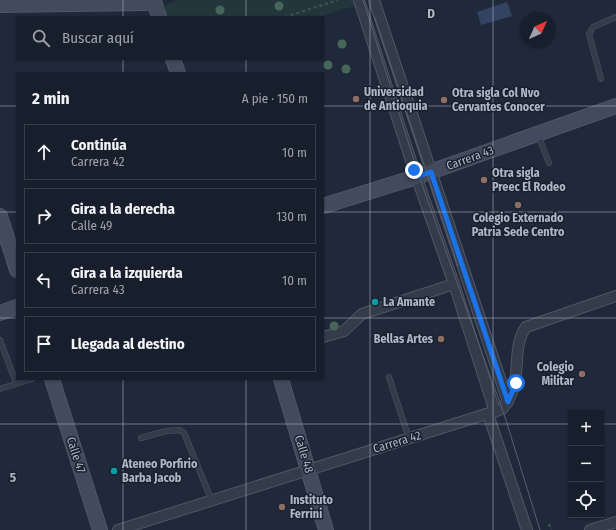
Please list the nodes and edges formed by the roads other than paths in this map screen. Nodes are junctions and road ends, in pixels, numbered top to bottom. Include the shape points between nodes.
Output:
1 (359, 0) edge
2 (374, 0) edge
3 (157, 1) edge
4 (0, 5) edge
5 (159, 16) edge
6 (616, 17) edge
7 (173, 60) edge
8 (178, 72) edge
9 (601, 79) dead end
10 (616, 106) edge
11 (538, 134) junction
12 (549, 163) dead end
13 (431, 172) junction
14 (416, 177) junction
15 (324, 206) edge
16 (0, 216) edge
17 (16, 267) edge
18 (454, 284) junction
19 (616, 296) edge
20 (16, 308) edge
21 (0, 313) edge
22 (324, 337) edge
23 (0, 340) edge
24 (389, 377) dead end
25 (29, 380) edge
26 (52, 380) edge
27 (282, 380) edge
28 (16, 384) junction
29 (0, 389) edge
30 (508, 402) junction
31 (492, 413) junction
32 (140, 438) dead end
33 (409, 439) junction
34 (309, 470) junction
35 (212, 500) junction
36 (616, 522) edge
37 (100, 530) edge
38 (118, 530) edge
39 (326, 530) edge
40 (527, 530) edge
41 (590, 530) edge

1 - 14 street
2 - 13 street
3 - 4 street
3 - 5 street
6 - 9 lane via 593,27 589,34
7 - 8 street
10 - 11 street, Carrera 43
11 - 12 lane
11 - 13 street, Carrera 43
13 - 14 street, Carrera 43
13 - 30 street
14 - 15 street, Carrera 43
14 - 18 street
16 - 17 street
18 - 22 street via 362,314 344,331
18 - 31 street
19 - 30 street, Carrera 42 via 526,327 520,340 516,383
20 - 21 street
23 - 28 lane
24 - 33 lane
25 - 28 lane
26 - 37 street, Calle 47
27 - 34 street, Calle 48
28 - 29 lane
30 - 31 street, Carrera 42 via 502,409
31 - 33 street, Carrera 42
31 - 40 street
32 - 35 lane via 166,431 180,430 184,433
33 - 34 street, Carrera 42
34 - 35 street, Carrera 42
34 - 39 street, Calle 48
35 - 38 street, Carrera 42
36 - 41 street

